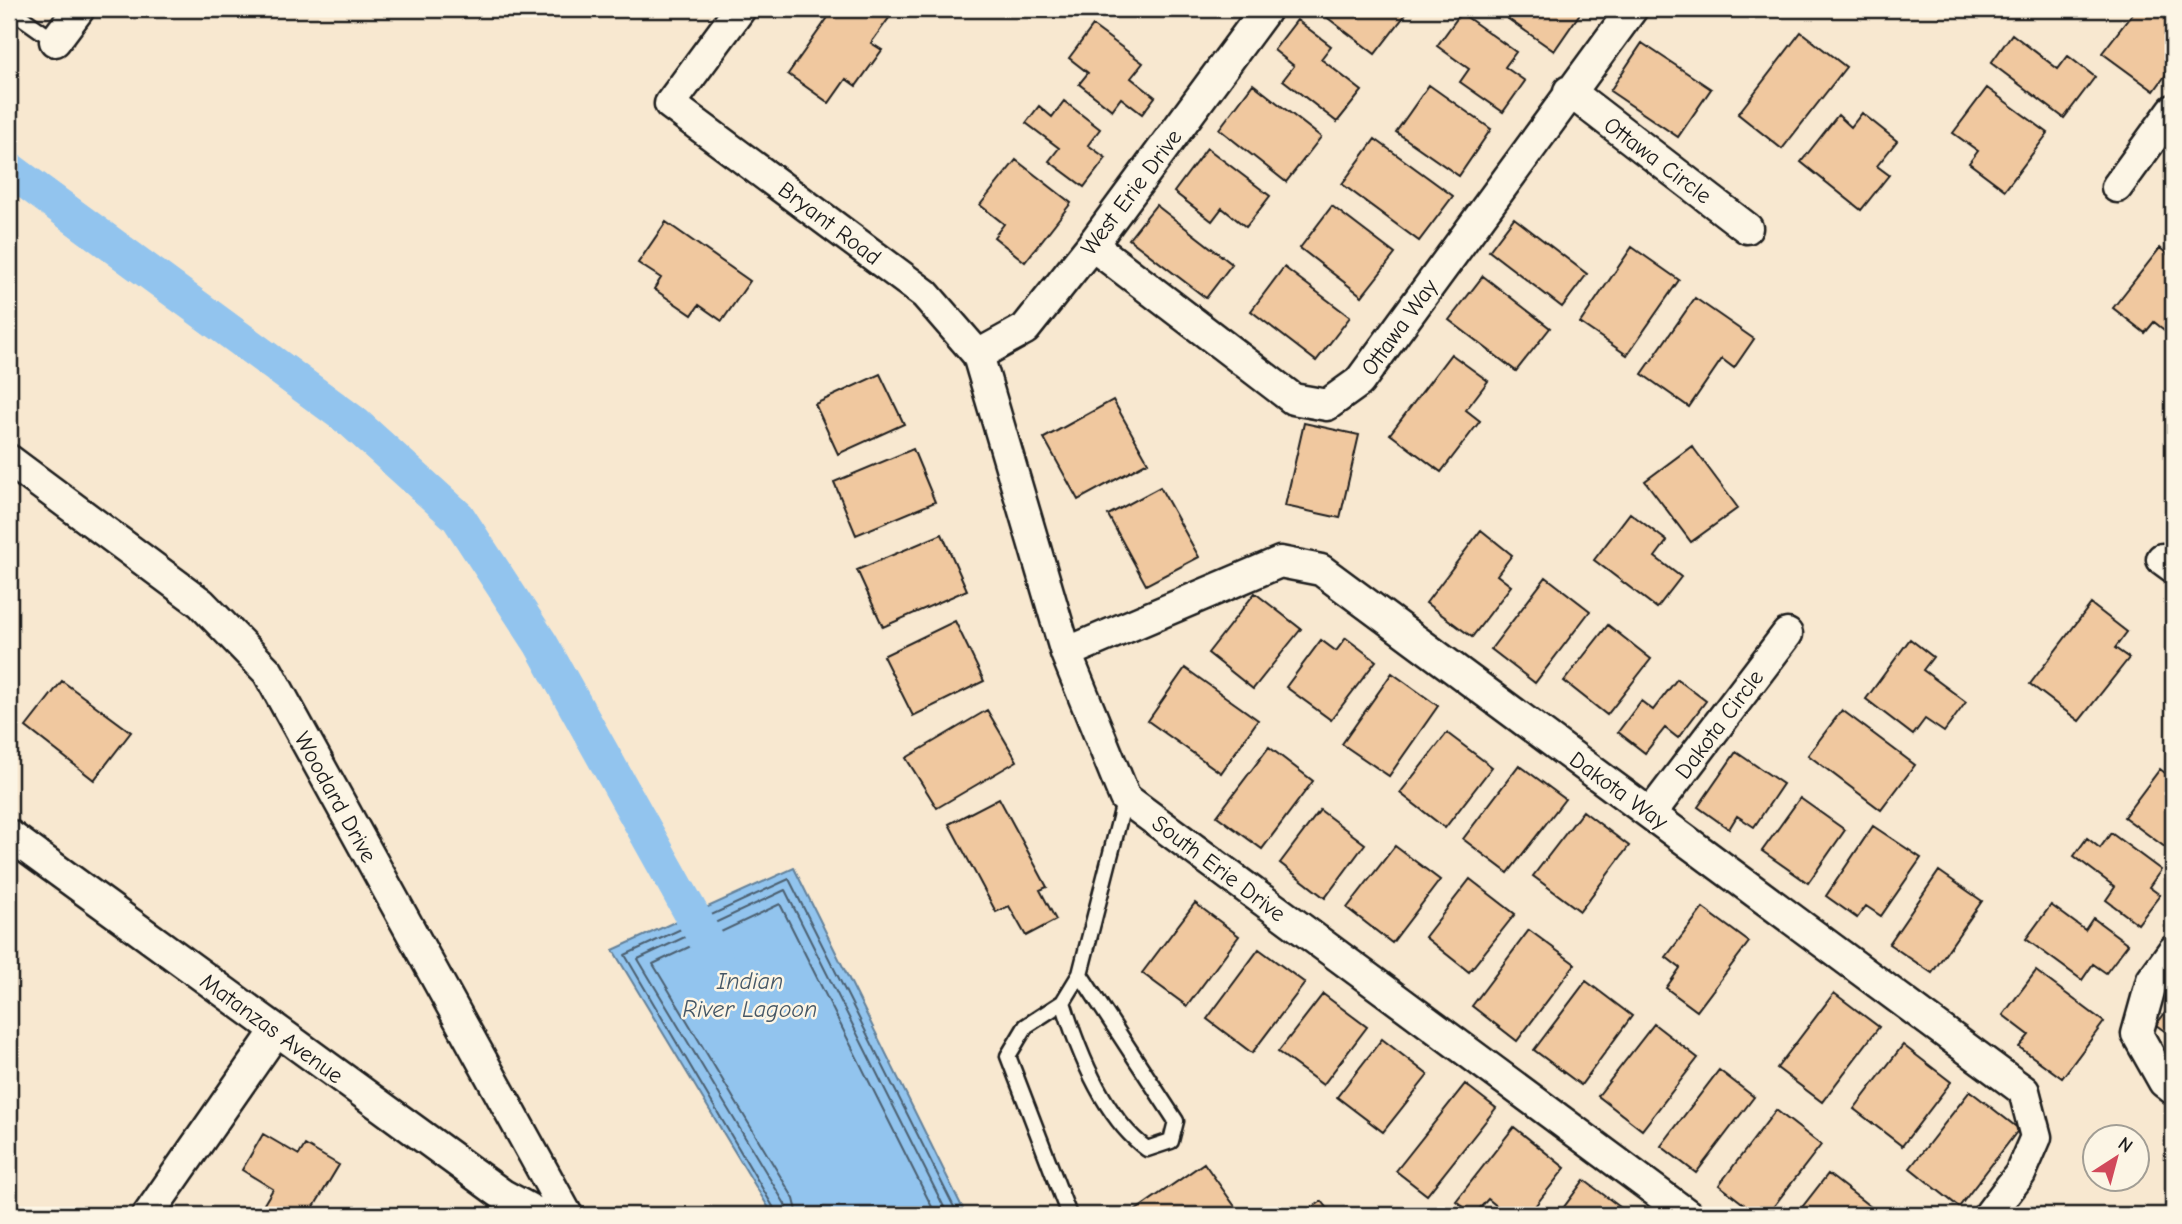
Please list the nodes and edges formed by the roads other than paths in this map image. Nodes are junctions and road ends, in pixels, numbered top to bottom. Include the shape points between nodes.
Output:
1 (10, 9) edge
2 (79, 9) edge
3 (740, 9) edge
4 (1266, 9) edge
5 (1632, 9) edge
6 (55, 41) joint
7 (1569, 91) junction
8 (2173, 110) edge
9 (2117, 187) dead end
10 (1747, 228) dead end
11 (1092, 245) junction
12 (978, 355) junction
13 (9, 460) edge
14 (1787, 634) dead end
15 (1066, 653) junction
16 (1125, 798) junction
17 (1651, 813) junction
18 (9, 835) edge
19 (2173, 951) edge
20 (1080, 974) junction
21 (1063, 1002) junction
22 (276, 1031) junction
23 (2173, 1088) edge
24 (148, 1215) edge
25 (540, 1215) edge
26 (567, 1215) edge
27 (1069, 1215) edge
28 (1688, 1215) edge
29 (1989, 1215) edge

1 - 6 lane
2 - 6 street
3 - 12 street, Bryant Road via 670,104 925,295
4 - 11 street, West Erie Drive
5 - 7 street, Ottawa Way
7 - 10 street, Ottawa Circle
7 - 11 street, Ottawa Way via 1359,382 1327,405 1293,399
8 - 9 street
11 - 12 street, West Erie Drive via 1025,329
12 - 15 street
13 - 26 street, Woodard Drive via 201,603 268,672
14 - 17 street, Dakota Circle
15 - 16 street
15 - 17 street, Dakota Way via 1280,562 1321,570
16 - 20 lane
16 - 28 street, South Erie Drive
17 - 29 street, Dakota Way via 2024,1091 2036,1137 2020,1174
18 - 22 street, Matanzas Avenue
19 - 23 street via 2152,981 2137,1034 2164,1082
20 - 21 lane
20 - 21 lane via 1176,1121 1171,1141 1147,1149 1129,1135 1079,1053
21 - 27 lane via 1026,1026 1008,1056
22 - 24 street
22 - 25 street, Matanzas Avenue via 503,1195

